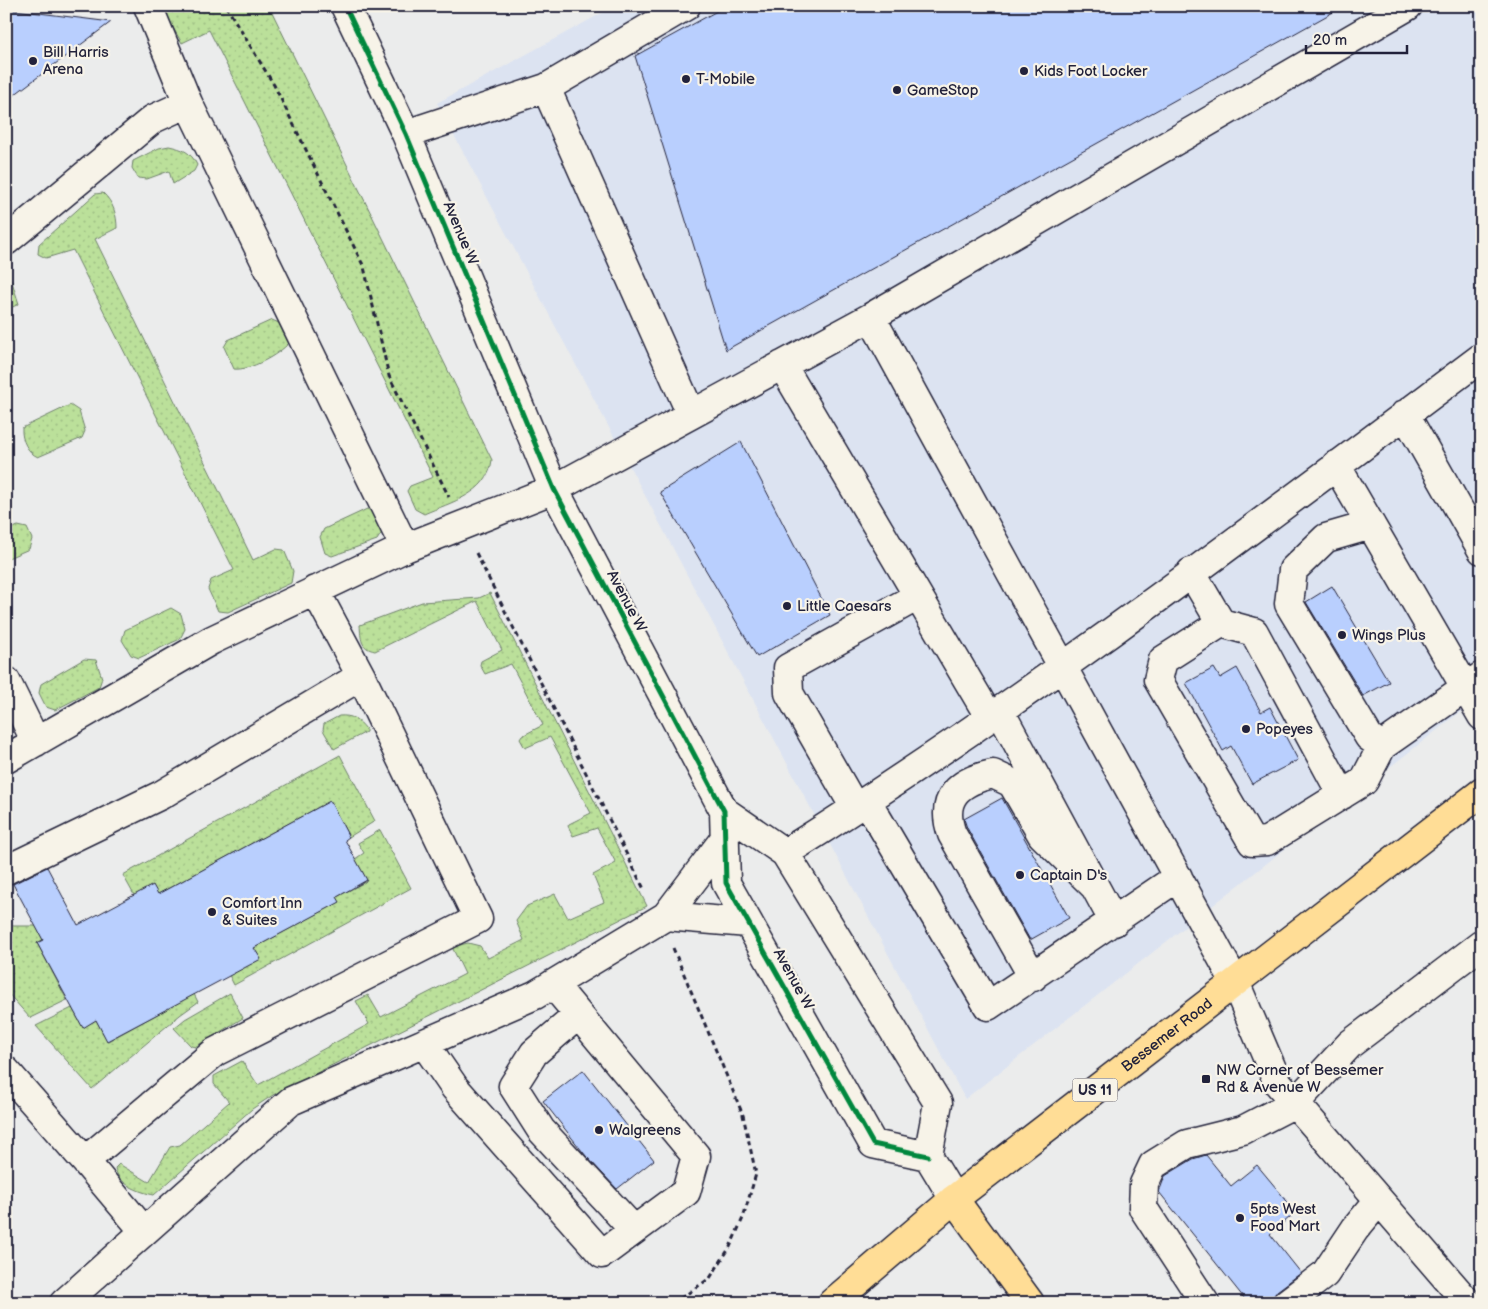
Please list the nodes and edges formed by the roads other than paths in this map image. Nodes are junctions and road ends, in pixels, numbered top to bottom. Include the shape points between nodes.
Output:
1 (148, 6) edge
2 (345, 6) edge
3 (1408, 6) edge
4 (672, 10) edge
5 (546, 88) junction
6 (188, 103) junction
7 (406, 134) junction
8 (6, 241) edge
9 (871, 317) junction
10 (1482, 357) edge
11 (782, 365) junction
12 (691, 414) junction
13 (1405, 414) junction
14 (1336, 465) junction
15 (554, 490) junction
16 (1371, 525) junction
17 (406, 548) junction
18 (1482, 550) edge
19 (1191, 572) junction
20 (315, 590) junction
21 (918, 596) junction
22 (1221, 623) junction
23 (1063, 668) junction
24 (361, 676) junction
25 (6, 681) edge
26 (1473, 681) edge
27 (995, 715) junction
28 (1482, 716) edge
29 (36, 742) junction
30 (1382, 746) junction
31 (6, 759) edge
32 (1482, 792) edge
33 (1342, 794) junction
34 (861, 805) junction
35 (724, 811) junction
36 (725, 838) junction
37 (785, 853) junction
38 (6, 870) edge
39 (1178, 877) junction
40 (1095, 887) junction
41 (666, 916) junction
42 (1114, 922) junction
43 (748, 923) junction
44 (1482, 944) edge
45 (1033, 977) junction
46 (1235, 982) junction
47 (553, 984) junction
48 (578, 1015) junction
49 (424, 1043) junction
50 (6, 1071) edge
51 (1294, 1103) junction
52 (928, 1156) junction
53 (85, 1161) junction
54 (954, 1199) junction
55 (1379, 1200) junction
56 (634, 1230) junction
57 (144, 1232) junction
58 (1454, 1298) edge
59 (64, 1303) edge
60 (832, 1303) edge
61 (1030, 1303) edge
62 (1205, 1303) edge
63 (1287, 1303) edge

1 - 6 street
2 - 7 street, Avenue W
3 - 9 street
4 - 5 street
5 - 7 street
5 - 12 street
6 - 8 street via 153,120
6 - 17 street
7 - 15 street, Avenue W
9 - 11 street
9 - 23 street
10 - 13 street
11 - 12 street
11 - 21 street
12 - 15 street
13 - 14 street
13 - 18 street
14 - 16 street
14 - 19 street
15 - 17 street
15 - 35 street, Avenue W
16 - 26 street
16 - 30 street via 1326,538 1293,570 1289,604 1369,737
17 - 20 street
19 - 22 street
19 - 23 street
20 - 24 street
20 - 29 street via 212,640
21 - 27 street
21 - 34 street via 788,668 789,693
22 - 33 street via 1254,632
22 - 33 street via 1163,660 1158,680 1252,842 1267,841
23 - 27 street
23 - 39 street
24 - 38 street via 162,795
24 - 53 street via 478,919 216,1052
25 - 29 street
26 - 28 street
26 - 30 street
27 - 34 street
27 - 40 street via 1027,762
29 - 31 street
30 - 33 street via 1364,781
32 - 46 main road, Bessemer Road / US 11
34 - 37 street
34 - 45 street via 988,1006
35 - 36 street, Avenue W
35 - 37 street, Avenue W
36 - 41 street
36 - 43 street, Avenue W via 726,884
37 - 52 street, Avenue W via 938,1103
39 - 42 street
39 - 46 street
40 - 42 street
40 - 45 street via 1042,834 1012,783 993,774 965,784 955,793 947,806 946,820
41 - 43 street
41 - 47 street
42 - 45 street
43 - 52 street, Avenue W via 873,1144
44 - 51 street via 1350,1044
46 - 51 street via 1278,1083
46 - 54 main road, Bessemer Road / US 11
47 - 48 street
47 - 49 street via 535,995
48 - 56 street via 534,1053 514,1086 541,1130
48 - 56 street via 696,1156 686,1192
49 - 56 street via 455,1088 602,1254
49 - 57 street via 291,1101
50 - 53 street
51 - 55 street
51 - 62 street via 1243,1130 1187,1144 1153,1165 1144,1184 1143,1208
52 - 54 street
53 - 57 street
54 - 60 main road, Bessemer Road / US 11
54 - 61 main road
55 - 58 street
55 - 63 street via 1325,1274
57 - 59 street

